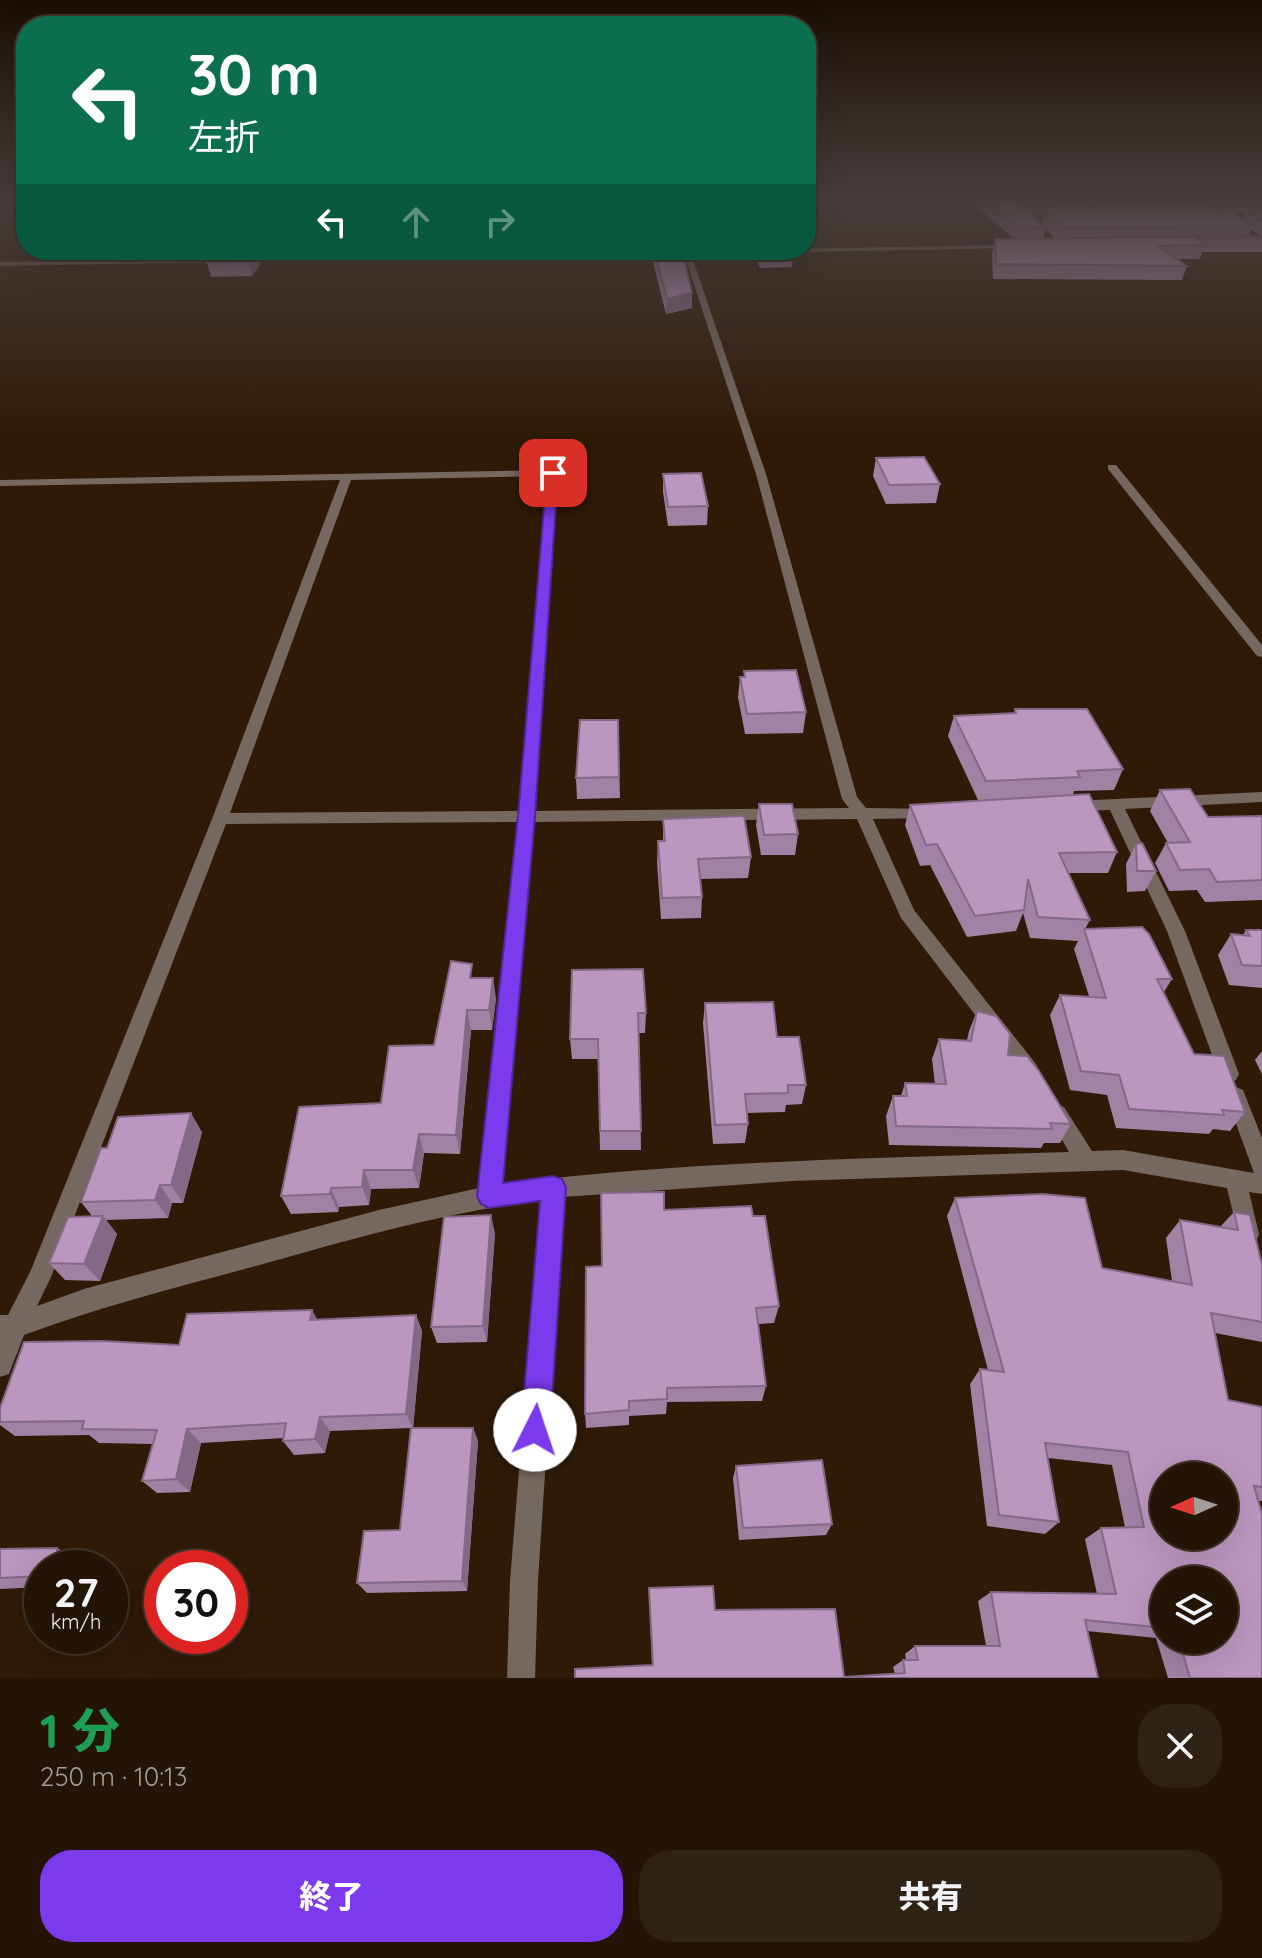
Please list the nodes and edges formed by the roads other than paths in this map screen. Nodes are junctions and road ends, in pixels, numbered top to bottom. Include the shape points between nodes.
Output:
1 (696, 278) edge
2 (1112, 467) dead end
3 (553, 473) junction
4 (347, 476) junction
5 (571, 476) dead end
6 (0, 483) edge
7 (1262, 653) edge
8 (1262, 797) edge
9 (1115, 804) junction
10 (1052, 807) edge
11 (943, 812) edge
12 (526, 816) junction
13 (864, 816) junction
14 (220, 819) junction
15 (1087, 1163) junction
16 (1262, 1166) edge
17 (1262, 1172) edge
18 (1236, 1181) junction
19 (1262, 1184) edge
20 (553, 1188) junction
21 (489, 1196) junction
22 (1252, 1252) edge
23 (7, 1326) edge
24 (0, 1365) edge
25 (521, 1678) edge

1 - 13 street via 761,474 850,799
2 - 7 street
3 - 4 street
3 - 5 street
3 - 12 street
4 - 6 street
4 - 14 street
8 - 9 street
9 - 10 street
9 - 16 street via 1176,931
11 - 13 street
12 - 13 street
12 - 14 street
12 - 21 street
13 - 15 street via 907,913 1043,1090
14 - 23 street via 40,1277
15 - 18 street via 1123,1160
15 - 20 street via 792,1171
17 - 18 street
18 - 19 street
18 - 22 street
20 - 21 street
20 - 25 street
21 - 23 street via 379,1221
23 - 24 street

